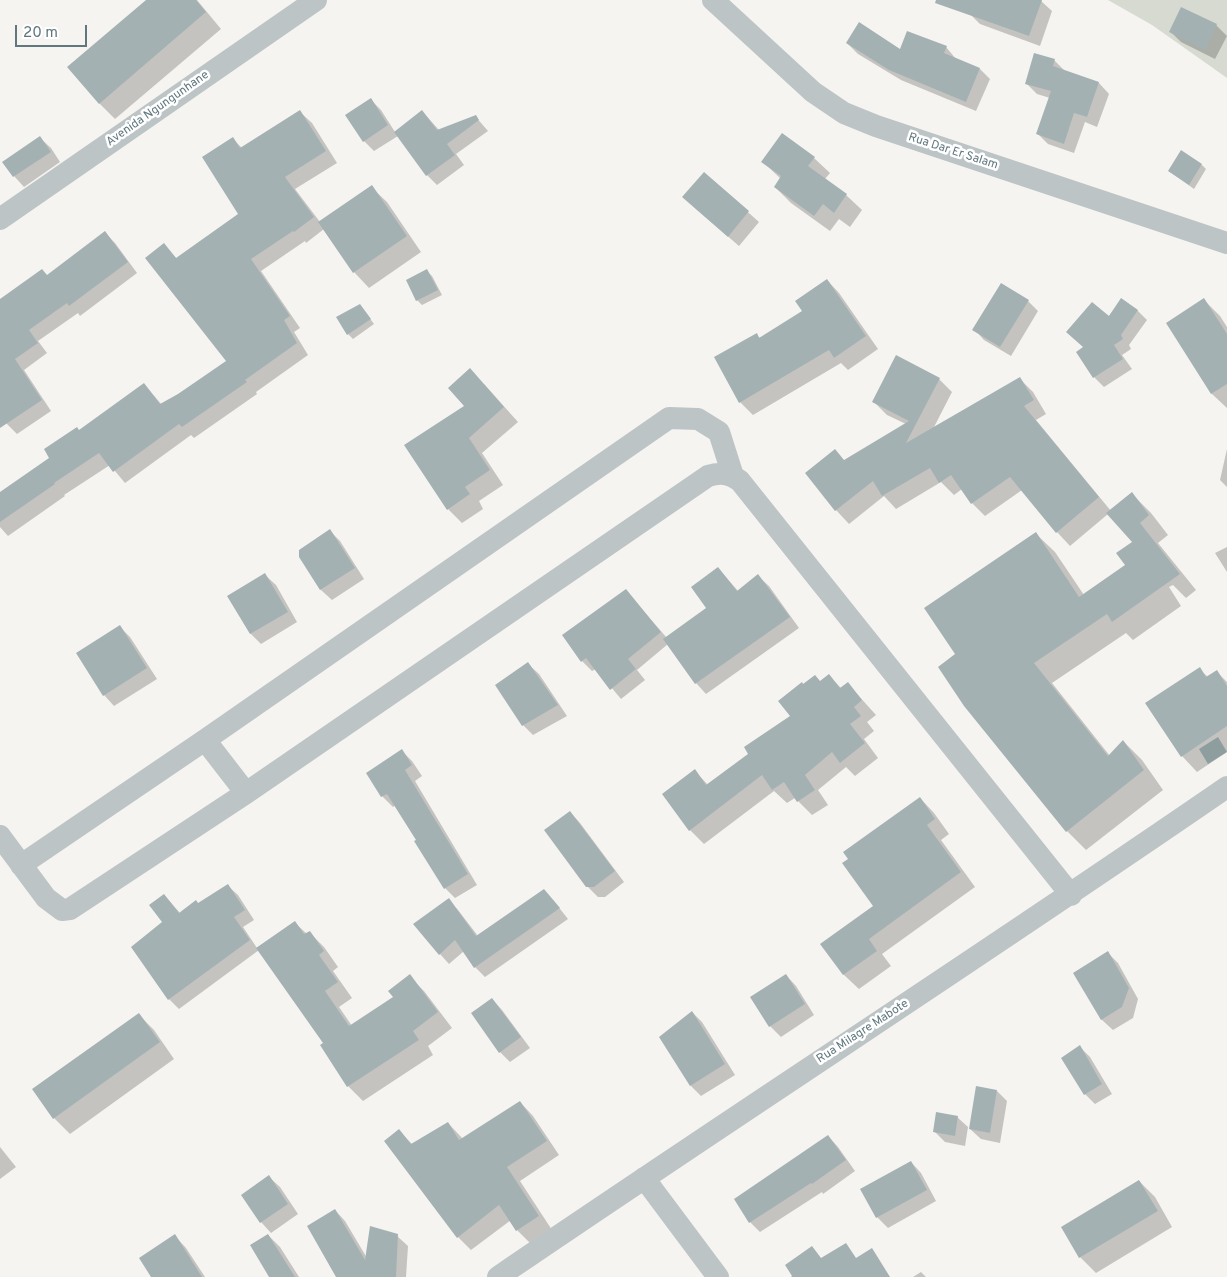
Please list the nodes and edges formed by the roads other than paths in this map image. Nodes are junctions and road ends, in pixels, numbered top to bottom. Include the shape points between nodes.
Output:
1 (316, 0) edge
2 (713, 0) edge
3 (0, 219) edge
4 (1227, 242) edge
5 (733, 476) junction
6 (205, 740) junction
7 (1227, 787) edge
8 (246, 793) junction
9 (0, 836) edge
10 (21, 865) junction
11 (1071, 895) junction
12 (644, 1178) junction
13 (498, 1277) edge
14 (718, 1277) edge

1 - 3 street, Avenida Ngungunhane
2 - 4 street, Rua Dar Er Salam via 813,92 844,113
5 - 6 street via 719,432 698,419 669,418
5 - 8 street via 725,473 708,476
5 - 11 street
6 - 8 street
6 - 10 street
7 - 11 street, Rua Milagre Mabote
8 - 10 street via 70,909 62,910 46,898
9 - 10 street
11 - 12 street, Rua Milagre Mabote
12 - 13 street, Rua Milagre Mabote
12 - 14 street

